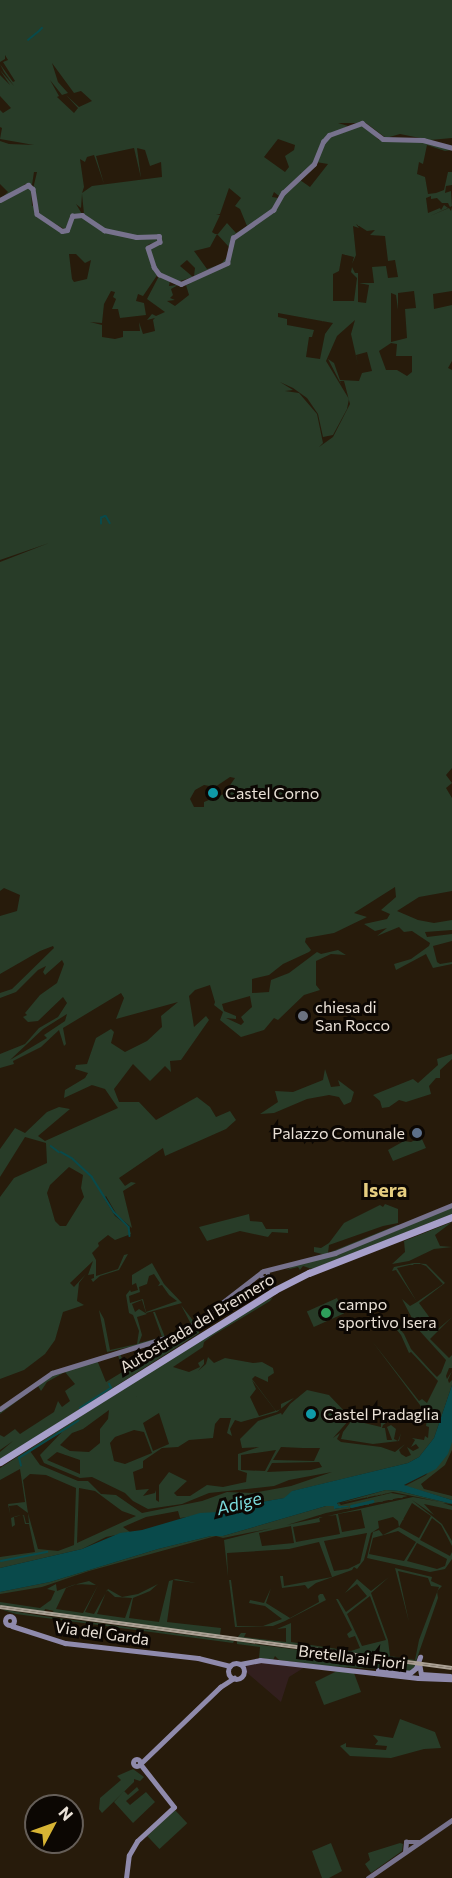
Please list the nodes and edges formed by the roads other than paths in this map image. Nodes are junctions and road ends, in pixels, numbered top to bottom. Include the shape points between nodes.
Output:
1 (452, 148) edge
2 (0, 200) edge
3 (452, 1205) edge
4 (452, 1218) edge
5 (280, 1266) junction
6 (263, 1274) junction
7 (0, 1408) edge
8 (0, 1463) edge
9 (3, 1620) edge
10 (241, 1666) junction
11 (327, 1667) junction
12 (229, 1670) junction
13 (234, 1678) junction
14 (452, 1678) edge
15 (222, 1684) junction
16 (452, 1820) edge
17 (126, 1878) edge
18 (368, 1878) edge

1 - 2 main road via 423,140 383,139 362,123 330,135 322,143 314,164 283,193 273,210 233,238 228,262 181,284 153,267 148,248 160,242 159,236 136,237 104,230 82,215 72,216 67,231 62,231 37,214 33,189 28,184
3 - 5 main road via 335,1253
4 - 8 highway, Autostrada del Brennero via 262,1299
5 - 6 main road
5 - 6 main road via 269,1276
6 - 7 main road via 178,1334 52,1373
9 - 12 main road, Via del Garda via 7,1625 13,1623 58,1642 198,1658
10 - 11 main road, Bretella ai Fiori via 250,1661
10 - 12 main road, Via del Garda
10 - 13 main road via 242,1675
11 - 14 main road, Bretella ai Fiori
11 - 14 main road via 408,1673 416,1668 420,1657 420,1674
12 - 13 main road
12 - 15 main road
13 - 15 main road
15 - 17 main road via 140,1764 172,1803 173,1810 130,1852
16 - 18 main road

